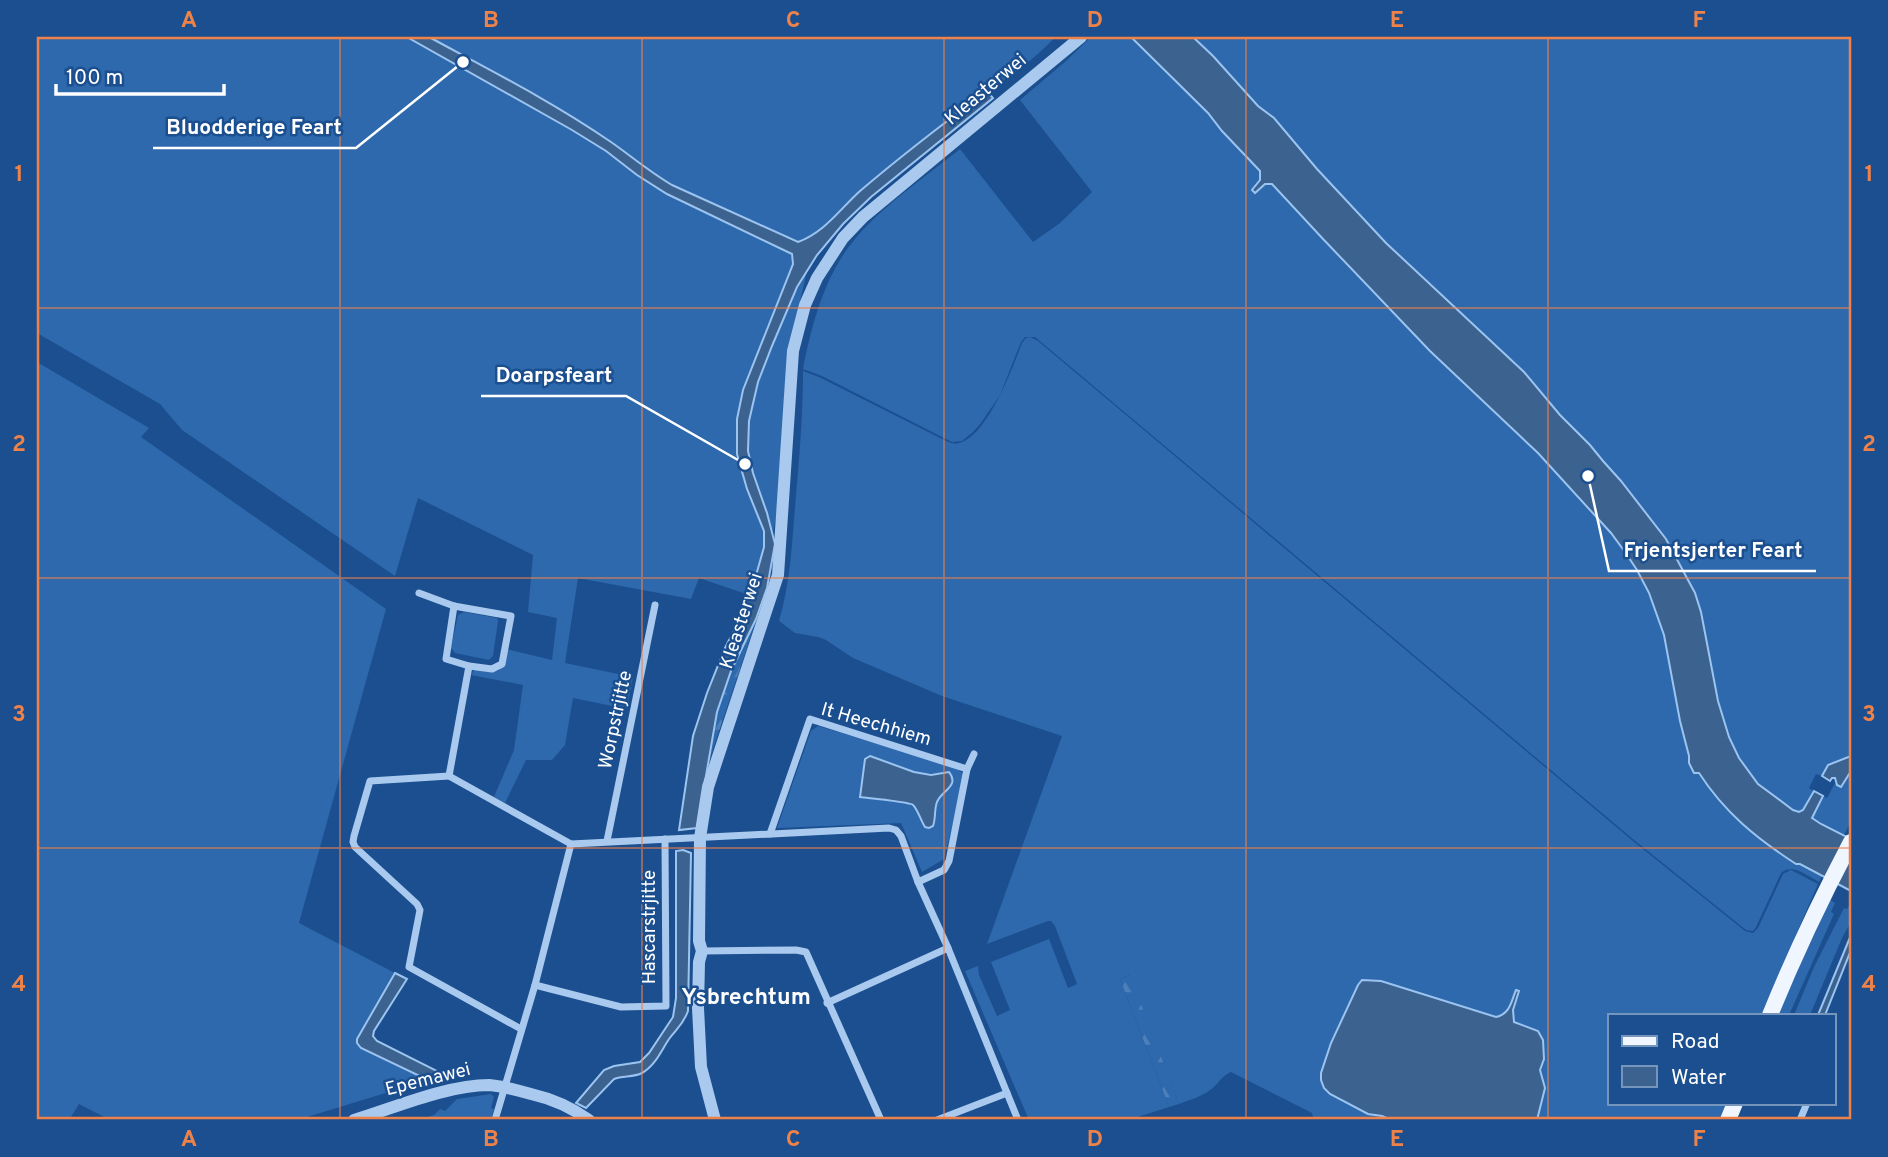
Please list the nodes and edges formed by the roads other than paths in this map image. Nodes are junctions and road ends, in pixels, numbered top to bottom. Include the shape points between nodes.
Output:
1 (1081, 37) edge
2 (419, 593) dead end
3 (655, 605) dead end
4 (454, 606) junction
5 (469, 666) junction
6 (974, 754) dead end
7 (967, 769) junction
8 (449, 776) junction
9 (770, 834) junction
10 (700, 838) junction
11 (665, 839) junction
12 (607, 841) junction
13 (1851, 842) edge
14 (571, 844) junction
15 (918, 882) junction
16 (948, 948) junction
17 (702, 951) junction
18 (534, 985) junction
19 (827, 1003) junction
20 (1769, 1014) edge
21 (521, 1029) junction
22 (504, 1087) junction
23 (1007, 1093) junction
24 (354, 1120) edge
25 (495, 1120) edge
26 (589, 1120) edge
27 (715, 1120) edge
28 (881, 1120) edge
29 (937, 1120) edge
30 (1018, 1120) edge

1 - 10 street, Kleasterwei via 863,217 817,278 793,351 778,575 708,787
2 - 4 street
3 - 12 street, Worpstrjitte
4 - 5 street via 446,659
4 - 5 street via 511,616 502,664 492,669
5 - 8 street
6 - 7 street
7 - 9 street, It Heechhiem via 810,719
7 - 15 street via 949,861 944,870
8 - 14 street
8 - 21 street via 370,780 353,842 420,910 409,967
9 - 10 street
9 - 15 street via 896,830
10 - 11 street
10 - 17 street, Kleasterwei
11 - 12 street
11 - 18 street, Hascarstrjitte via 666,1006 621,1007
12 - 14 street
13 - 20 main road
14 - 18 street
15 - 16 street
16 - 19 street
16 - 23 street
17 - 19 street via 806,951
17 - 27 street, Kleasterwei via 698,1008 701,1067
18 - 21 street
19 - 28 street
21 - 22 street
22 - 24 street, Epemawei via 477,1086 441,1093
22 - 25 street
22 - 26 street, Epemawei via 557,1101
23 - 29 street
23 - 30 street

